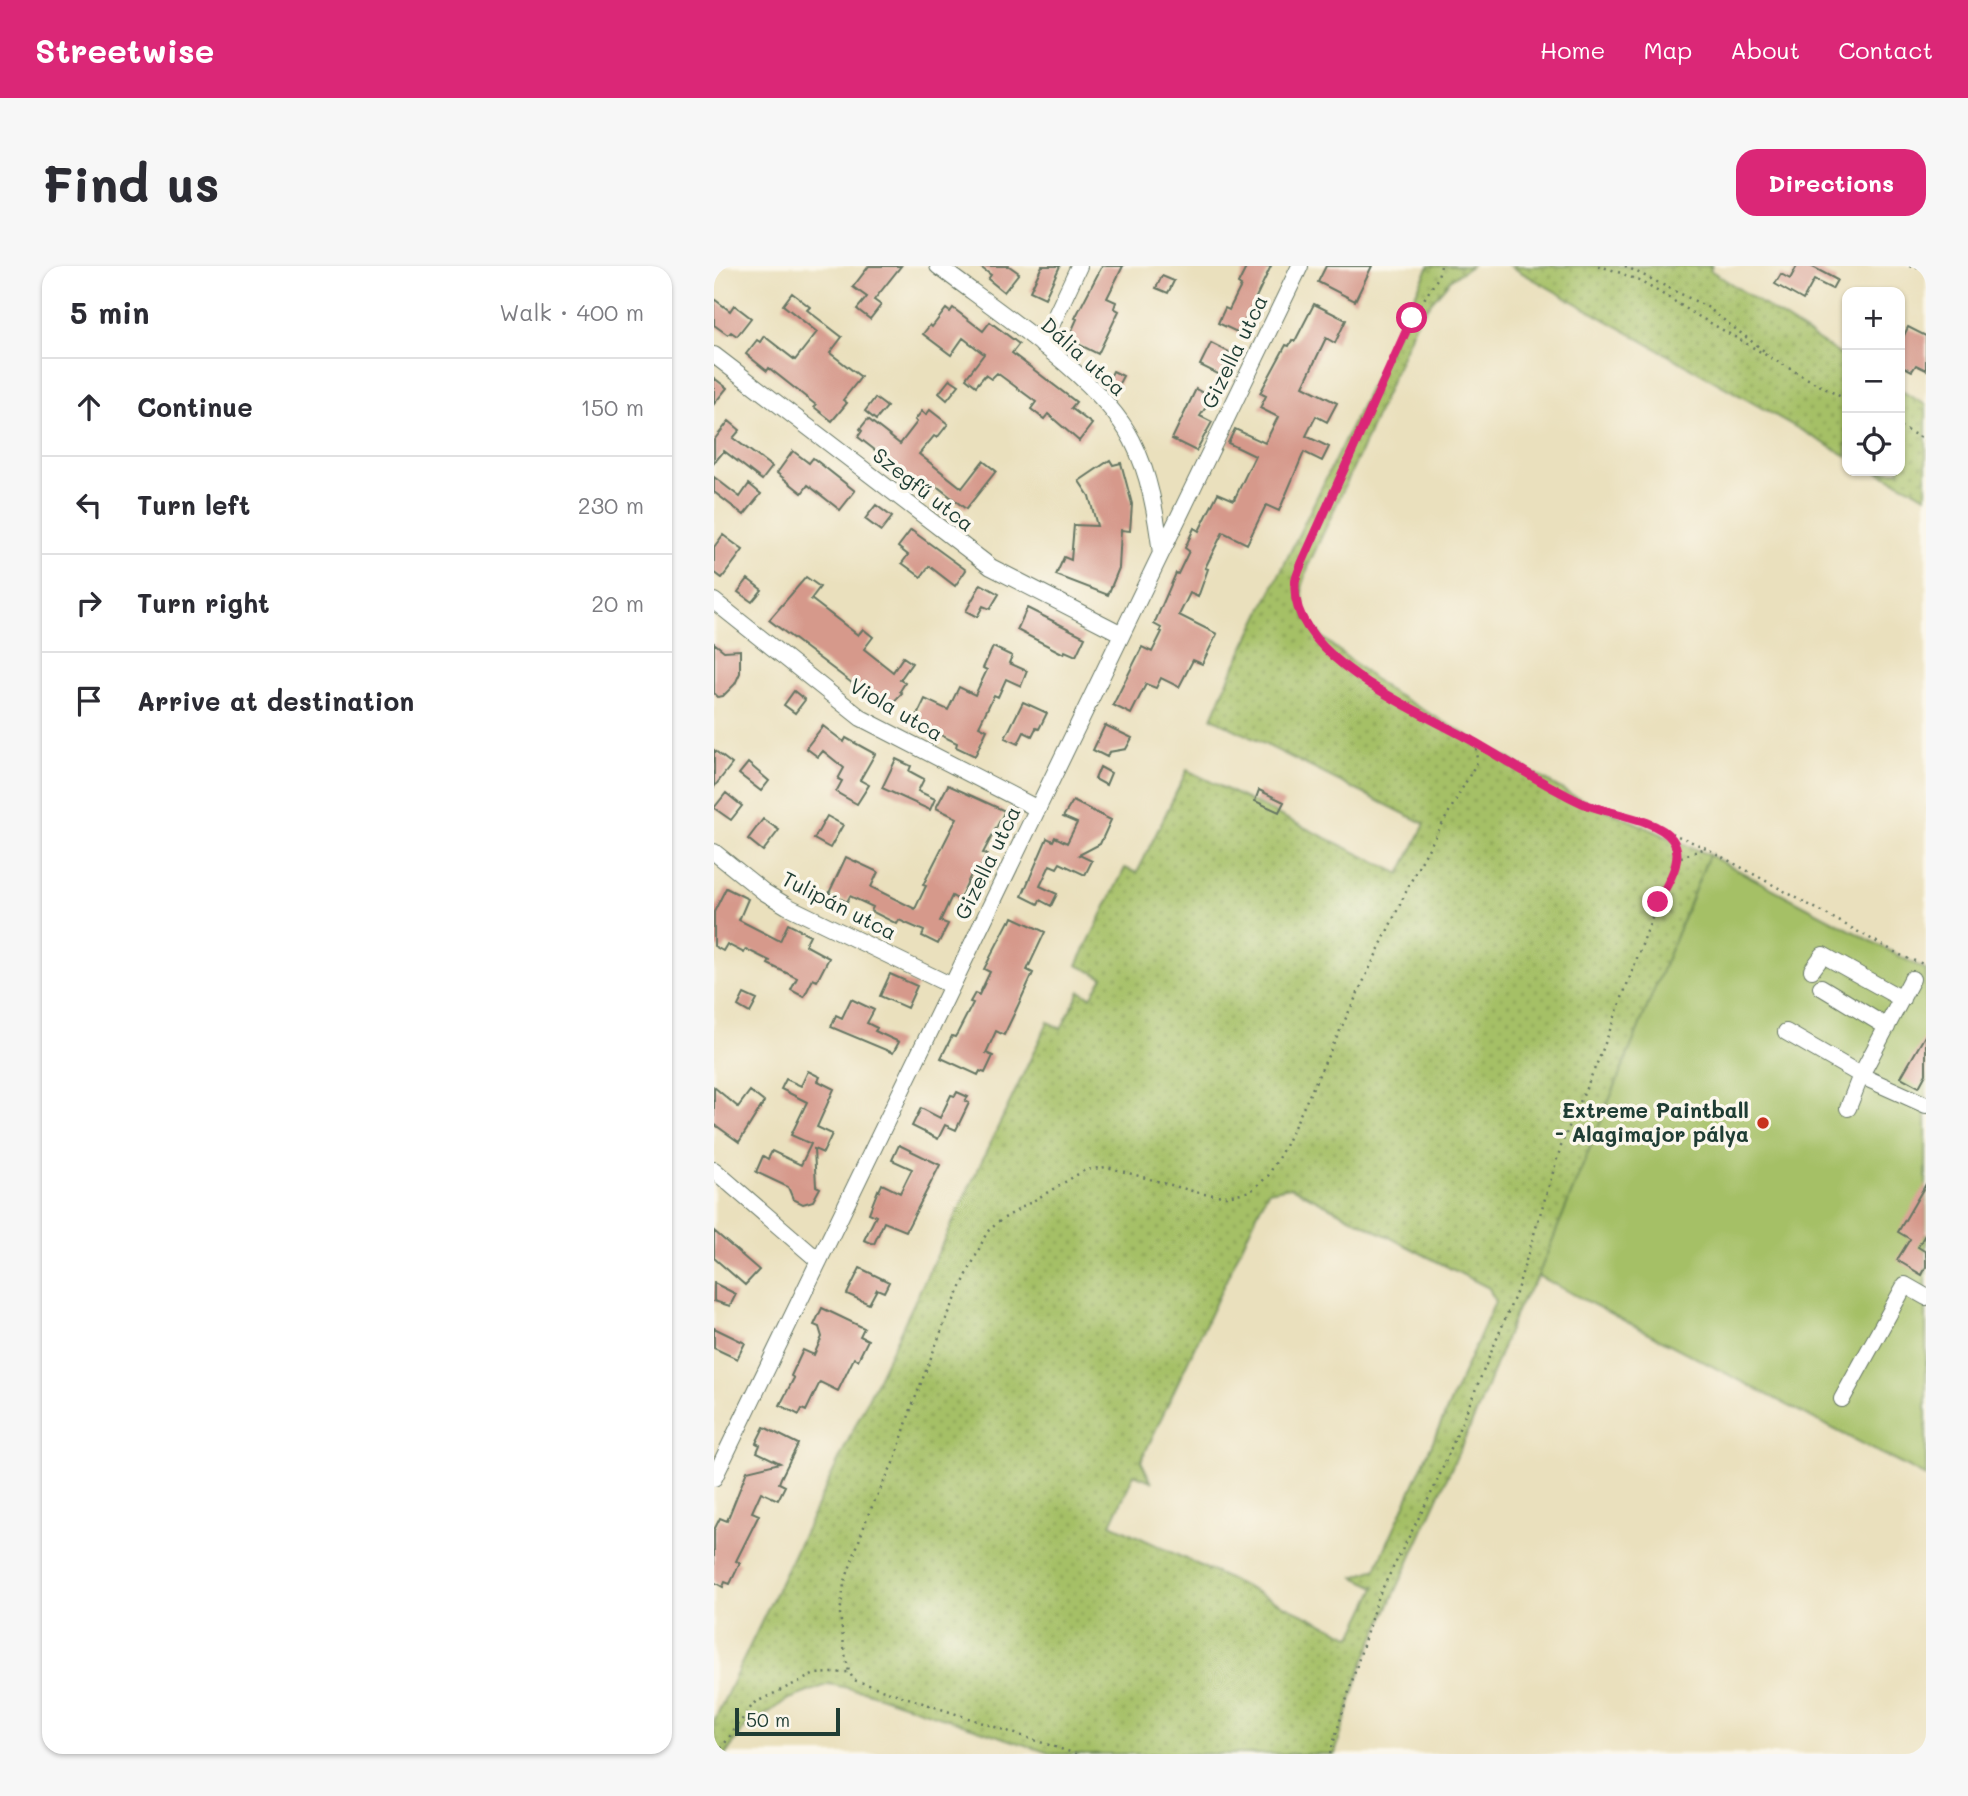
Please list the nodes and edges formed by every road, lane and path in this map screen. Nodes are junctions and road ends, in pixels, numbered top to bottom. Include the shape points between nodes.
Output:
1 (938, 266) edge
2 (1079, 266) edge
3 (1300, 266) edge
4 (1441, 266) edge
5 (1598, 266) edge
6 (1625, 266) edge
7 (1909, 266) edge
8 (1926, 268) edge
9 (1042, 345) junction
10 (714, 355) edge
11 (1777, 362) junction
12 (1842, 397) edge
13 (1905, 430) edge
14 (1926, 440) edge
15 (1161, 554) junction
16 (714, 601) edge
17 (1122, 634) junction
18 (1468, 739) junction
19 (1038, 809) junction
20 (1661, 829) junction
21 (1706, 848) junction
22 (714, 852) edge
23 (1678, 858) junction
24 (1926, 965) edge
25 (1812, 970) dead end
26 (1912, 979) dead end
27 (952, 986) junction
28 (1821, 987) dead end
29 (1902, 999) junction
30 (1887, 1027) junction
31 (1786, 1032) dead end
32 (1861, 1075) junction
33 (1926, 1105) edge
34 (1848, 1108) dead end
35 (714, 1170) edge
36 (714, 1180) edge
37 (819, 1261) junction
38 (1926, 1297) edge
39 (1842, 1399) dead end
40 (714, 1478) edge
41 (849, 1672) junction
42 (717, 1754) edge
43 (1076, 1754) edge
44 (1330, 1754) edge

1 - 9 street, Dália utca
2 - 9 street
3 - 15 street, Gizella utca
4 - 18 path via 1412,318 1294,583 1297,604 1320,644 1390,697
5 - 11 path via 1648,286
6 - 11 path via 1707,307
7 - 8 path
9 - 15 street, Dália utca via 1097,393 1132,439 1155,508
10 - 17 street, Szegfű utca via 991,567
11 - 12 path
13 - 14 path
15 - 17 street, Gizella utca
16 - 19 street, Viola utca via 861,718
17 - 19 street, Gizella utca
18 - 20 path via 1581,803
18 - 41 path via 1476,747 1477,762 1415,873 1268,1176 1251,1191 1227,1196 1203,1194 1107,1167 1085,1170 987,1232 946,1319 844,1584 840,1614
19 - 27 street, Gizella utca
20 - 21 path
20 - 23 path via 1674,841
21 - 23 path
21 - 24 path
22 - 27 street, Tulipán utca via 787,906
23 - 44 path via 1562,1143 1516,1293 1436,1484 1377,1599
25 - 29 street via 1823,955
26 - 29 street
27 - 37 street, Gizella utca
28 - 30 street
29 - 30 street
30 - 32 street
31 - 32 street
32 - 33 street
32 - 34 street
35 - 37 street
36 - 37 street via 806,1257
37 - 40 street, Gizella utca
38 - 39 street via 1905,1285
41 - 42 path via 815,1674 754,1703
41 - 43 path via 854,1680

